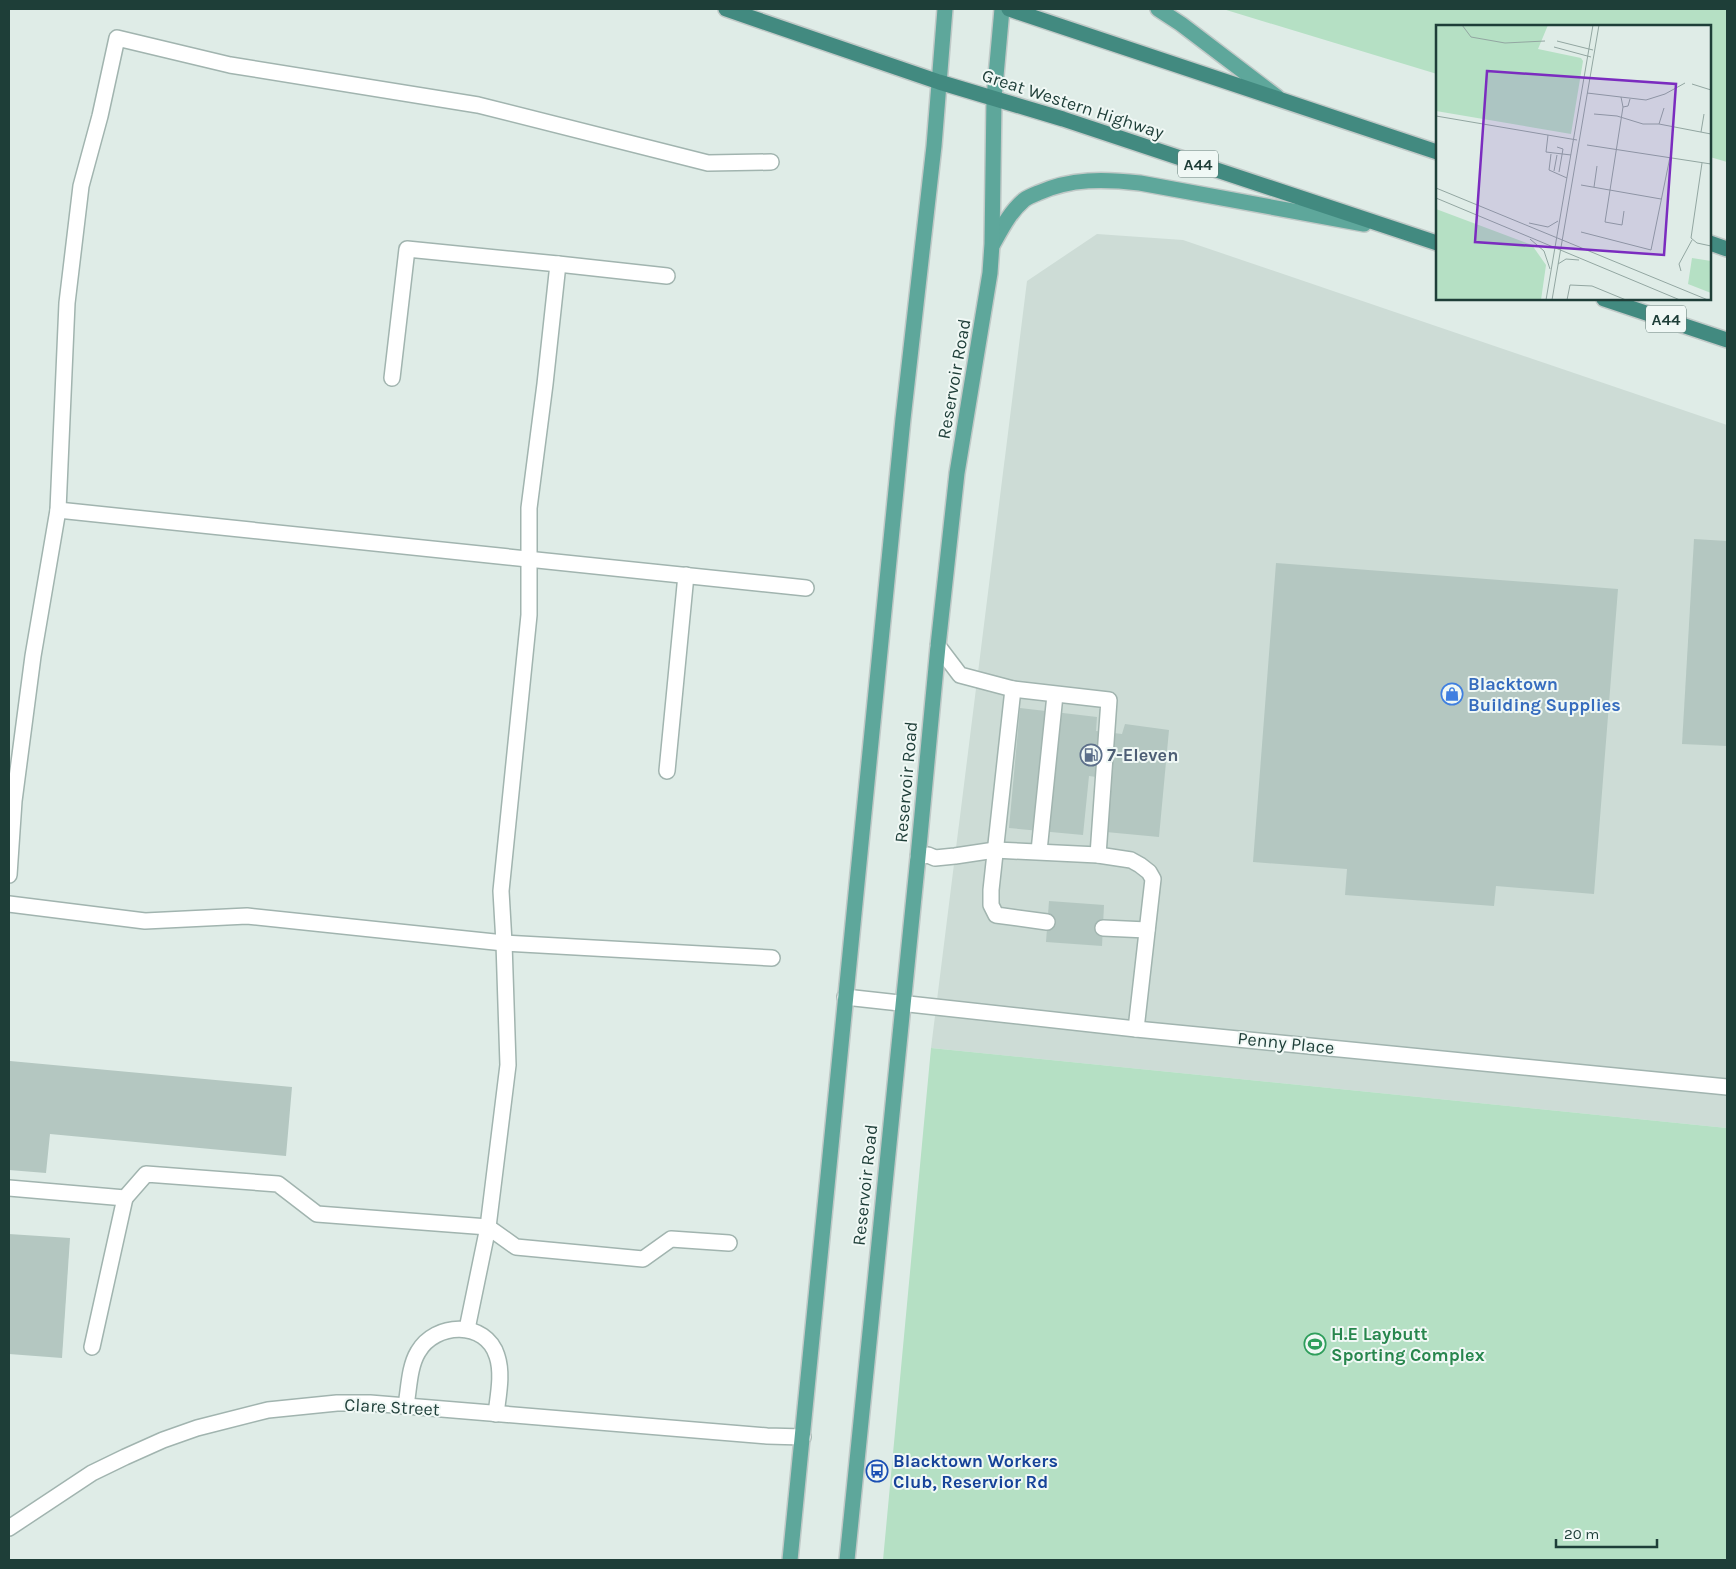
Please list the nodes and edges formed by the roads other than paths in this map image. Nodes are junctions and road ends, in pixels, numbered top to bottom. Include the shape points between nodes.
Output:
1 (726, 9) edge
2 (946, 9) edge
3 (1002, 9) edge
4 (1008, 9) edge
5 (1158, 9) edge
6 (939, 82) junction
7 (994, 98) junction
8 (1279, 98) junction
9 (1436, 152) edge
10 (771, 162) dead end
11 (1402, 231) junction
12 (1436, 243) edge
13 (1711, 243) edge
14 (992, 244) junction
15 (1727, 249) edge
16 (558, 264) junction
17 (667, 276) dead end
18 (1607, 300) edge
19 (1727, 340) edge
20 (392, 378) dead end
21 (58, 510) junction
22 (528, 560) junction
23 (686, 575) junction
24 (806, 588) dead end
25 (938, 646) junction
26 (1013, 689) junction
27 (1054, 695) junction
28 (667, 770) dead end
29 (995, 850) junction
30 (1039, 851) junction
31 (1098, 855) junction
32 (918, 857) junction
33 (9, 875) edge
34 (9, 904) edge
35 (1048, 922) dead end
36 (1103, 928) dead end
37 (1147, 930) junction
38 (504, 943) junction
39 (772, 958) dead end
40 (846, 997) junction
41 (902, 1004) junction
42 (1136, 1029) junction
43 (1727, 1087) edge
44 (9, 1188) edge
45 (125, 1198) junction
46 (488, 1227) junction
47 (729, 1243) dead end
48 (467, 1329) junction
49 (92, 1347) dead end
50 (406, 1405) junction
51 (496, 1414) junction
52 (803, 1437) junction
53 (9, 1528) edge
54 (790, 1560) edge
55 (846, 1560) edge

1 - 6 highway, Great Western Highway / A44
2 - 6 main road, Reservoir Road
3 - 7 main road, Reservoir Road
4 - 8 highway
5 - 8 main road
6 - 7 highway, Great Western Highway / A44
6 - 40 main road, Reservoir Road
7 - 11 highway, Great Western Highway / A44
7 - 14 main road, Reservoir Road
8 - 9 highway
10 - 21 street via 708,163 478,105 230,65 117,38 81,186 67,303
11 - 12 highway, Great Western Highway / A44
11 - 14 main road via 1140,182 1082,180 1052,186 1025,198
13 - 15 highway
14 - 25 main road, Reservoir Road via 957,473
16 - 17 street
16 - 20 street via 407,249
16 - 22 street via 528,508
18 - 19 highway, A44
21 - 22 street
21 - 33 street via 33,656 14,800
22 - 23 street
22 - 38 street via 530,615 501,892
23 - 24 street
23 - 28 street
25 - 26 street via 960,675
25 - 32 main road, Reservoir Road
26 - 27 street
26 - 29 street
27 - 30 street
27 - 31 street via 1109,700
29 - 30 street
29 - 32 street via 935,858 928,855
29 - 35 street via 991,905 996,915
30 - 31 street
31 - 37 street via 1131,860 1149,872 1153,879
32 - 41 main road, Reservoir Road
34 - 38 street via 145,921 247,916
36 - 37 street
37 - 42 street
38 - 39 street
38 - 46 street via 508,1065
40 - 41 street, Penny Place
40 - 52 main road, Reservoir Road
41 - 42 street, Penny Place
41 - 55 main road, Reservoir Road
42 - 43 street, Penny Place
44 - 45 street
45 - 46 street via 146,1174 278,1184 317,1214
45 - 49 street
46 - 47 street via 516,1247 643,1259 670,1240
46 - 48 street
48 - 50 street via 435,1334 424,1342 416,1354
48 - 51 street via 490,1341 497,1355 500,1369
50 - 51 street, Clare Street
50 - 53 street, Clare Street via 304,1406 268,1410 198,1428 163,1440 92,1473
51 - 52 street, Clare Street
52 - 54 main road, Reservoir Road

